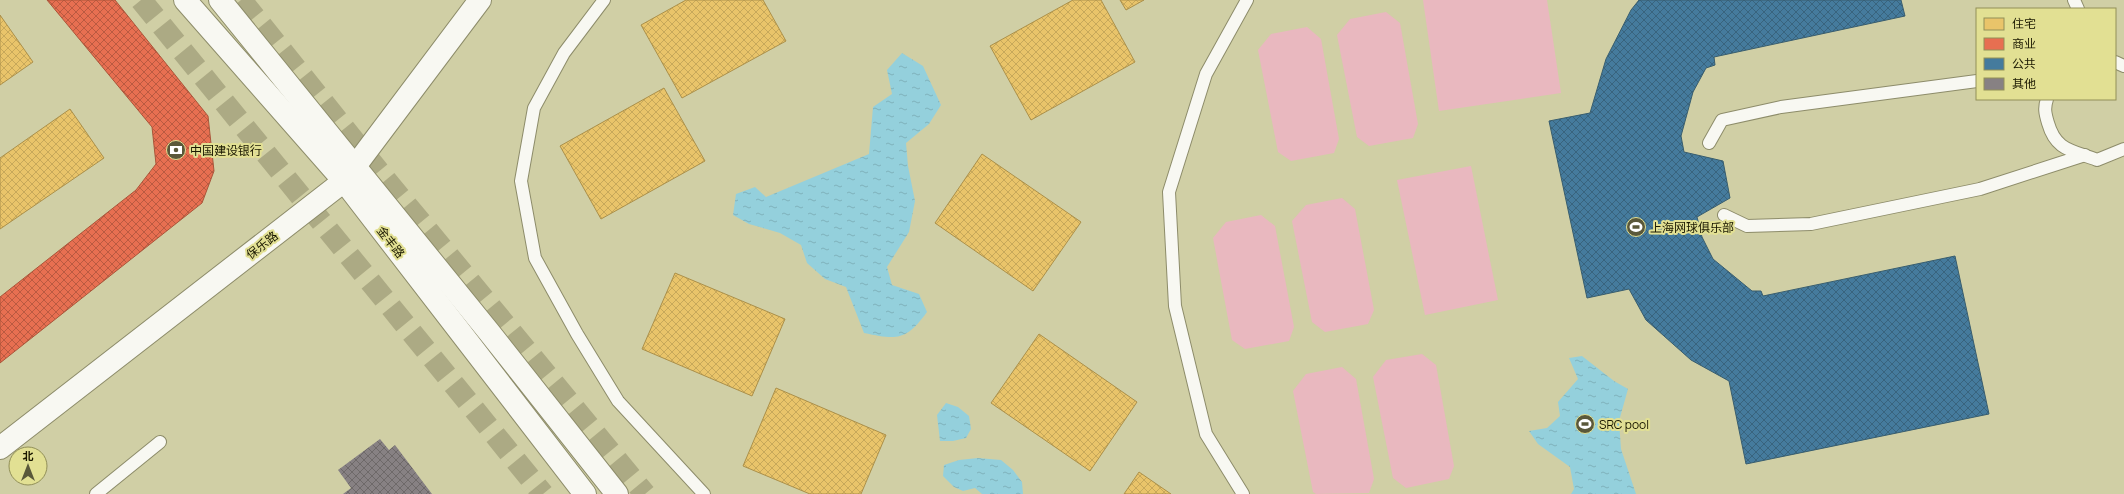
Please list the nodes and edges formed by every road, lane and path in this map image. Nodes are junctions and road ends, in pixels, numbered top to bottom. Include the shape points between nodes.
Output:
1 (185, 0) edge
2 (220, 0) edge
3 (480, 0) edge
4 (604, 0) edge
5 (1247, 0) edge
6 (1976, 81) edge
7 (2047, 100) edge
8 (1709, 143) dead end
9 (2124, 149) edge
10 (2085, 155) junction
11 (349, 173) junction
12 (1724, 215) dead end
13 (160, 442) dead end
14 (0, 448) edge
15 (96, 494) edge
16 (585, 494) edge
17 (617, 494) edge
18 (704, 494) edge
19 (1243, 494) edge

1 - 11 main road, 金丰路
2 - 11 main road, 金丰路
3 - 11 main road, 保乐路
4 - 18 lane via 564,53 534,108 521,181 535,258 618,401
5 - 19 lane via 1206,74 1169,192 1175,306 1204,426 1206,434
6 - 8 lane via 1781,107 1722,120
7 - 10 lane via 2044,108 2052,136 2059,145
9 - 10 lane via 2097,160
10 - 12 lane via 1980,189 1811,224 1747,226
11 - 14 main road, 保乐路
11 - 16 main road, 金丰路
11 - 17 main road
13 - 15 lane

